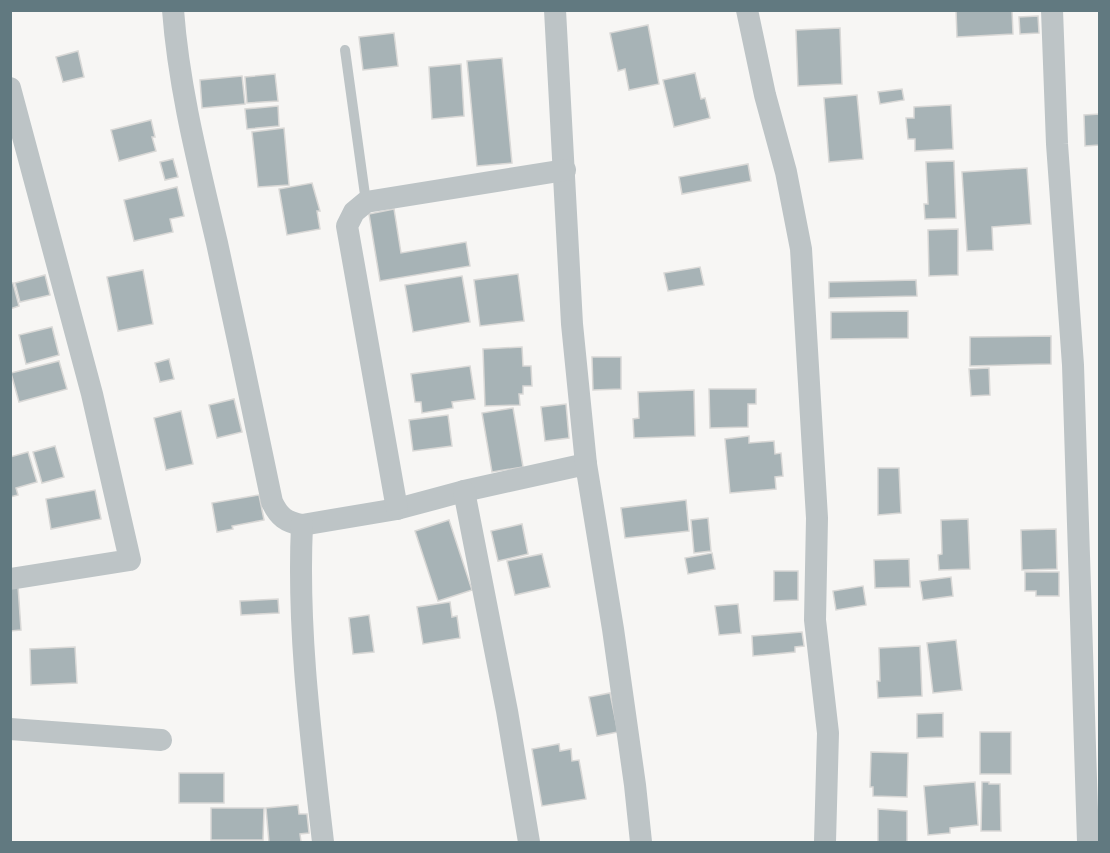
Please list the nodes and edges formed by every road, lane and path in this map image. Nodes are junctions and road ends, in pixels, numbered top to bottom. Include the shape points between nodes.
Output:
1 (173, 10) edge
2 (555, 10) edge
3 (747, 10) edge
4 (1052, 10) edge
5 (345, 50) dead end
6 (10, 88) edge
7 (564, 170) junction
8 (366, 202) junction
9 (586, 464) junction
10 (464, 491) junction
11 (397, 509) junction
12 (302, 525) junction
13 (10, 579) edge
14 (10, 729) edge
15 (161, 740) dead end
16 (1092, 834) edge
17 (323, 843) edge
18 (529, 843) edge
19 (640, 843) edge
20 (825, 843) edge

1 - 12 street via 176,54 188,118 272,502 288,522
2 - 7 street
3 - 20 street via 801,249 817,518 814,620 828,733
4 - 16 street via 1073,365
5 - 8 lane
6 - 13 street via 92,394 130,560
7 - 8 street
7 - 9 street via 572,324
8 - 11 street via 346,226
9 - 10 street
9 - 19 street via 615,640
10 - 11 street
10 - 18 street
11 - 12 street
12 - 17 street via 299,577
14 - 15 street

